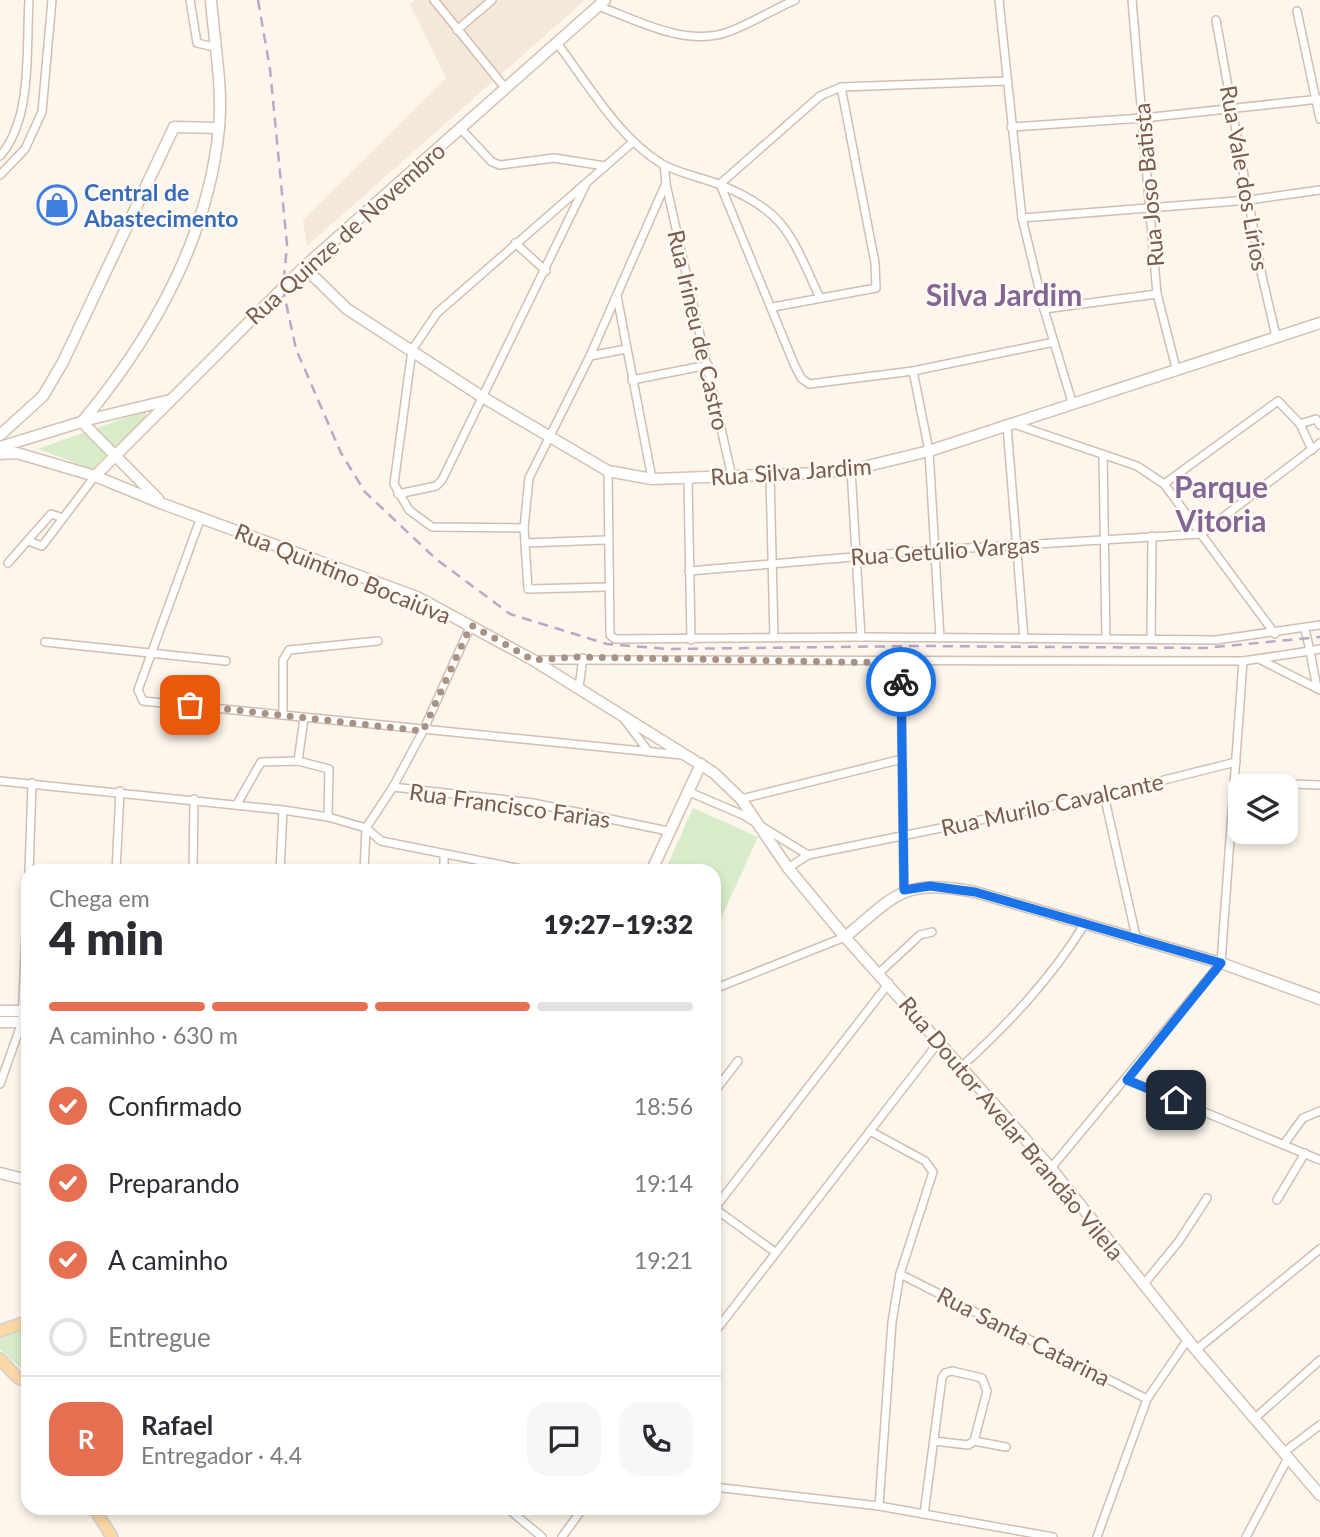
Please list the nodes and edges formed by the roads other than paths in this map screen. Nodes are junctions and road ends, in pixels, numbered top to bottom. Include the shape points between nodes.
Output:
1 (29, 0) edge
2 (52, 0) edge
3 (190, 0) edge
4 (211, 0) edge
5 (434, 0) edge
6 (492, 0) edge
7 (795, 0) edge
8 (999, 0) edge
9 (1132, 0) edge
10 (601, 3) edge
11 (1297, 11) dead end
12 (1216, 20) dead end
13 (457, 30) junction
14 (557, 43) junction
15 (214, 47) junction
16 (1006, 81) junction
17 (841, 87) junction
18 (506, 89) junction
19 (1318, 99) edge
20 (1233, 109) junction
21 (1143, 118) junction
22 (1320, 119) edge
23 (1011, 127) junction
24 (219, 128) junction
25 (461, 129) junction
26 (633, 142) junction
27 (0, 156) edge
28 (664, 165) junction
29 (605, 166) junction
30 (0, 175) edge
31 (587, 182) junction
32 (666, 183) junction
33 (720, 184) junction
34 (1320, 190) edge
35 (1249, 200) junction
36 (1150, 209) junction
37 (1022, 218) junction
38 (515, 243) junction
39 (304, 267) junction
40 (546, 271) junction
41 (1157, 294) junction
42 (617, 295) junction
43 (820, 298) junction
44 (773, 307) junction
45 (1044, 309) junction
46 (1320, 323) edge
47 (1276, 336) junction
48 (1054, 342) junction
49 (626, 349) junction
50 (412, 350) junction
51 (590, 356) junction
52 (708, 365) junction
53 (1176, 368) junction
54 (913, 371) junction
55 (632, 380) junction
56 (484, 398) junction
57 (171, 400) junction
58 (1073, 402) junction
59 (82, 422) junction
60 (1010, 424) junction
61 (1300, 424) junction
62 (1320, 425) edge
63 (52, 432) junction
64 (0, 435) edge
65 (550, 437) junction
66 (1320, 443) edge
67 (0, 447) edge
68 (1312, 450) junction
69 (929, 451) junction
70 (0, 454) edge
71 (1103, 455) junction
72 (37, 457) junction
73 (115, 457) junction
74 (851, 470) junction
75 (607, 471) junction
76 (770, 475) junction
77 (95, 476) junction
78 (732, 477) junction
79 (652, 478) junction
80 (688, 478) junction
81 (1164, 484) junction
82 (398, 494) junction
83 (163, 504) junction
84 (201, 517) junction
85 (63, 518) junction
86 (524, 528) junction
87 (1201, 534) junction
88 (1152, 537) junction
89 (1103, 538) junction
90 (606, 540) junction
91 (28, 541) junction
92 (525, 543) junction
93 (1017, 544) junction
94 (936, 550) junction
95 (854, 557) junction
96 (8, 563) dead end
97 (771, 564) junction
98 (689, 571) junction
99 (607, 587) junction
100 (471, 625) junction
101 (1320, 625) edge
102 (1305, 629) junction
103 (1275, 634) junction
104 (861, 637) junction
105 (774, 638) junction
106 (940, 638) junction
107 (1024, 639) junction
108 (1105, 639) junction
109 (1151, 639) junction
110 (691, 640) junction
111 (378, 641) dead end
112 (45, 642) dead end
113 (1320, 649) edge
114 (1310, 651) junction
115 (150, 653) junction
116 (583, 658) junction
117 (1259, 659) junction
118 (533, 660) junction
119 (1243, 661) junction
120 (226, 662) dead end
121 (901, 663) junction
122 (579, 687) junction
123 (1318, 689) edge
124 (283, 715) junction
125 (622, 716) junction
126 (304, 718) junction
127 (423, 731) junction
128 (649, 752) junction
129 (689, 756) junction
130 (902, 759) junction
131 (298, 761) junction
132 (1236, 762) junction
133 (701, 764) junction
134 (1235, 774) edge
135 (0, 781) edge
136 (32, 783) junction
137 (1298, 784) edge
138 (1320, 785) edge
139 (393, 788) junction
140 (120, 791) junction
141 (687, 791) junction
142 (1104, 795) junction
143 (194, 799) junction
144 (741, 799) junction
145 (237, 804) junction
146 (283, 810) junction
147 (327, 817) junction
148 (755, 822) junction
149 (366, 828) junction
150 (668, 831) junction
151 (903, 835) junction
152 (1230, 844) edge
153 (444, 854) junction
154 (808, 855) junction
155 (29, 864) edge
156 (116, 864) edge
157 (193, 864) edge
158 (280, 864) edge
159 (364, 864) edge
160 (444, 864) edge
161 (496, 864) edge
162 (654, 864) edge
163 (788, 868) junction
164 (904, 890) junction
165 (1084, 925) junction
166 (932, 932) dead end
167 (845, 937) junction
168 (1137, 941) junction
169 (1221, 963) junction
170 (879, 973) junction
171 (889, 983) junction
172 (721, 986) edge
173 (1320, 999) edge
174 (0, 1011) edge
175 (21, 1016) edge
176 (21, 1018) edge
177 (0, 1022) edge
178 (21, 1028) edge
179 (938, 1043) junction
180 (738, 1061) dead end
181 (960, 1068) junction
182 (1127, 1080) junction
183 (721, 1083) edge
184 (0, 1084) edge
185 (1320, 1111) edge
186 (870, 1131) junction
187 (1284, 1144) junction
188 (1305, 1153) junction
189 (1320, 1160) edge
190 (1051, 1168) junction
191 (0, 1173) edge
192 (21, 1178) edge
193 (1208, 1198) dead end
194 (721, 1199) edge
195 (1277, 1200) dead end
196 (721, 1213) edge
197 (1320, 1249) edge
198 (775, 1252) junction
199 (900, 1273) junction
200 (1144, 1284) junction
201 (21, 1323) edge
202 (721, 1324) edge
203 (2, 1328) edge
204 (1188, 1339) junction
205 (1196, 1350) junction
206 (0, 1359) edge
207 (1320, 1360) edge
208 (21, 1378) edge
209 (1147, 1399) junction
210 (1254, 1419) junction
211 (1320, 1425) edge
212 (934, 1441) junction
213 (974, 1441) junction
214 (1006, 1447) dead end
215 (1286, 1455) junction
216 (721, 1488) edge
217 (1320, 1495) edge
218 (879, 1506) junction
219 (924, 1514) junction
220 (98, 1515) edge
221 (515, 1515) edge
222 (578, 1515) edge
223 (1048, 1536) edge
224 (112, 1537) edge
225 (542, 1537) edge
226 (562, 1537) edge
227 (1097, 1537) edge
228 (1247, 1537) edge

1 - 27 street via 23,109 15,134
2 - 30 street via 42,112 25,149
3 - 15 street via 197,43
4 - 15 street
5 - 13 street
6 - 13 street
7 - 10 street via 728,32 696,37
8 - 16 street
9 - 21 street, Rua Joso Batista
10 - 14 street, Rua Quinze de Novembro
11 - 19 street
12 - 20 street, Rua Vale dos Lírios
13 - 18 street
14 - 18 street, Rua Quinze de Novembro
14 - 26 street
15 - 24 street
16 - 17 street
16 - 23 street
17 - 33 street via 820,96
17 - 43 street via 877,282 870,292
18 - 25 street, Rua Quinze de Novembro
19 - 20 street
19 - 22 street
20 - 21 street
20 - 35 street, Rua Vale dos Lírios
21 - 23 street
21 - 36 street, Rua Joso Batista
23 - 37 street
24 - 59 street via 199,220 183,263 146,337
24 - 64 street via 174,127 63,362 43,396
25 - 29 street via 500,165 554,158
25 - 39 street, Rua Quinze de Novembro
26 - 28 street
26 - 29 street
28 - 32 street, Rua Irineu de Castro
28 - 33 street
29 - 31 street
31 - 38 street
31 - 40 street
32 - 42 street
32 - 52 street, Rua Irineu de Castro
33 - 43 street via 782,222
33 - 44 street
34 - 35 street
35 - 36 street
35 - 47 street, Rua Vale dos Lírios
36 - 37 street
36 - 41 street, Rua Joso Batista
37 - 45 street
38 - 40 street
38 - 50 street via 437,313
39 - 50 street, Rua Silva Jardim via 347,309
39 - 57 street, Rua Quinze de Novembro
40 - 56 street
41 - 45 street
41 - 53 street, Rua Joso Batista
42 - 49 street
42 - 51 street
43 - 44 street
44 - 54 street via 794,365 809,384
45 - 48 street
46 - 47 street, Rua Silva Jardim
47 - 53 street, Rua Silva Jardim
48 - 54 street
48 - 58 street
49 - 51 street
49 - 55 street
50 - 56 street, Rua Silva Jardim
50 - 82 street via 394,479
51 - 65 street
52 - 55 street
52 - 78 street, Rua Irineu de Castro
53 - 58 street, Rua Silva Jardim
54 - 69 street
55 - 79 street
56 - 65 street, Rua Silva Jardim
56 - 82 street via 440,483
57 - 59 street
57 - 73 street, Rua Quinze de Novembro
58 - 60 street, Rua Silva Jardim
59 - 63 street
59 - 73 street
60 - 69 street, Rua Silva Jardim
60 - 71 street
60 - 93 street
61 - 62 street via 1316,419
61 - 68 street
61 - 81 street via 1281,402 1272,403
63 - 67 street
63 - 72 street via 34,445
65 - 75 street, Rua Silva Jardim
65 - 86 street via 529,478
66 - 68 street
68 - 87 street
69 - 74 street, Rua Silva Jardim
69 - 94 street
70 - 72 street, Rua Quintino Bocaiúva
71 - 81 street via 1136,466
71 - 89 street
72 - 77 street, Rua Quintino Bocaiúva
73 - 77 street, Rua Quinze de Novembro
73 - 83 street
74 - 76 street, Rua Silva Jardim
74 - 95 street
75 - 79 street, Rua Silva Jardim
75 - 90 street
76 - 78 street, Rua Silva Jardim
76 - 97 street
77 - 83 street, Rua Quintino Bocaiúva
77 - 85 street
78 - 80 street, Rua Silva Jardim
79 - 80 street, Rua Silva Jardim
80 - 98 street
81 - 87 street
82 - 86 street via 409,510 432,527
83 - 84 street, Rua Quintino Bocaiúva
84 - 100 street, Rua Quintino Bocaiúva via 417,597
84 - 115 street
85 - 91 street via 51,514
85 - 91 street via 42,546
86 - 92 street
87 - 88 street, Rua Getúlio Vargas
87 - 103 street
88 - 89 street, Rua Getúlio Vargas
88 - 109 street
89 - 93 street, Rua Getúlio Vargas
89 - 108 street
90 - 92 street
90 - 99 street
91 - 96 street
92 - 99 street via 527,585 533,591
93 - 94 street, Rua Getúlio Vargas
93 - 107 street
94 - 95 street, Rua Getúlio Vargas
94 - 106 street
95 - 97 street, Rua Getúlio Vargas
95 - 104 street
97 - 98 street, Rua Getúlio Vargas
97 - 105 street
98 - 110 street
99 - 110 street via 610,635 615,639
100 - 118 street, Rua Quintino Bocaiúva
100 - 127 street
101 - 102 street
102 - 103 street
102 - 114 street
103 - 109 street via 1216,640
104 - 105 street
104 - 106 street
105 - 110 street
106 - 107 street
107 - 108 street
108 - 109 street
111 - 124 street via 289,650 282,660
112 - 115 street
113 - 114 street
114 - 117 street
114 - 123 street
115 - 120 street
115 - 124 street via 138,690 143,701
116 - 118 street
116 - 121 street
116 - 122 street
117 - 119 street
117 - 123 street
118 - 122 street, Rua Quintino Bocaiúva
119 - 121 street
119 - 132 street
121 - 130 street
122 - 125 street, Rua Quintino Bocaiúva
124 - 126 street
125 - 128 street
125 - 129 street, Rua Quintino Bocaiúva
126 - 127 street
126 - 131 street
127 - 128 street
127 - 139 street
128 - 129 street
129 - 133 street, Rua Quintino Bocaiúva
130 - 144 street
130 - 151 street
131 - 145 street via 261,762
131 - 147 street via 329,769
132 - 134 street
132 - 142 street, Rua Murilo Cavalcante
133 - 141 street
133 - 144 street, Rua Doutor Avelar Brandão Vilela
135 - 136 street
136 - 140 street
136 - 155 street
137 - 138 street
139 - 149 street
139 - 150 street, Rua Francisco Farias via 533,803
140 - 143 street
140 - 156 street
141 - 148 street
141 - 150 street
142 - 151 street, Rua Murilo Cavalcante
142 - 168 street
143 - 145 street
143 - 157 street
144 - 148 street, Rua Doutor Avelar Brandão Vilela
145 - 146 street
146 - 147 street
146 - 158 street
147 - 149 street
148 - 154 street
148 - 163 street, Rua Doutor Avelar Brandão Vilela
149 - 153 street via 381,841
149 - 159 street
150 - 162 street
151 - 154 street, Rua Murilo Cavalcante
151 - 164 street
152 - 169 street
153 - 160 street
153 - 161 street
154 - 163 street, Rua Murilo Cavalcante
163 - 167 street, Rua Doutor Avelar Brandão Vilela
164 - 165 street via 930,886 975,892
164 - 167 street
165 - 168 street
165 - 181 street via 1063,959 1025,1004
166 - 170 street via 920,935
167 - 170 street, Rua Doutor Avelar Brandão Vilela
167 - 172 street
168 - 169 street
169 - 173 street
169 - 182 street
170 - 171 street, Rua Doutor Avelar Brandão Vilela
171 - 179 street, Rua Doutor Avelar Brandão Vilela
171 - 194 street
174 - 175 street
176 - 177 street
178 - 184 street
179 - 181 street, Rua Doutor Avelar Brandão Vilela
179 - 186 street
180 - 183 street
181 - 190 street, Rua Doutor Avelar Brandão Vilela
182 - 187 street
182 - 190 street
185 - 187 street via 1303,1118
186 - 198 street
186 - 199 street via 932,1168 933,1178
187 - 188 street
188 - 189 street
188 - 195 street
190 - 200 street, Rua Doutor Avelar Brandão Vilela
191 - 192 street
193 - 200 street
196 - 198 street
197 - 205 street
198 - 202 street
199 - 209 street, Rua Santa Catarina
199 - 218 street via 886,1386
200 - 204 street, Rua Doutor Avelar Brandão Vilela
201 - 203 main road
204 - 205 street, Rua Doutor Avelar Brandão Vilela
204 - 209 street
205 - 210 street, Rua Doutor Avelar Brandão Vilela
206 - 208 main road
207 - 210 street
209 - 227 street
210 - 215 street, Rua Doutor Avelar Brandão Vilela
211 - 215 street
212 - 213 street via 968,1445
212 - 213 street via 942,1378 952,1371 982,1378 987,1387
212 - 219 street
213 - 214 street
215 - 217 street, Rua Doutor Avelar Brandão Vilela
215 - 228 street
216 - 218 street
218 - 219 street
219 - 223 street
220 - 224 main road
221 - 225 street
222 - 226 street

